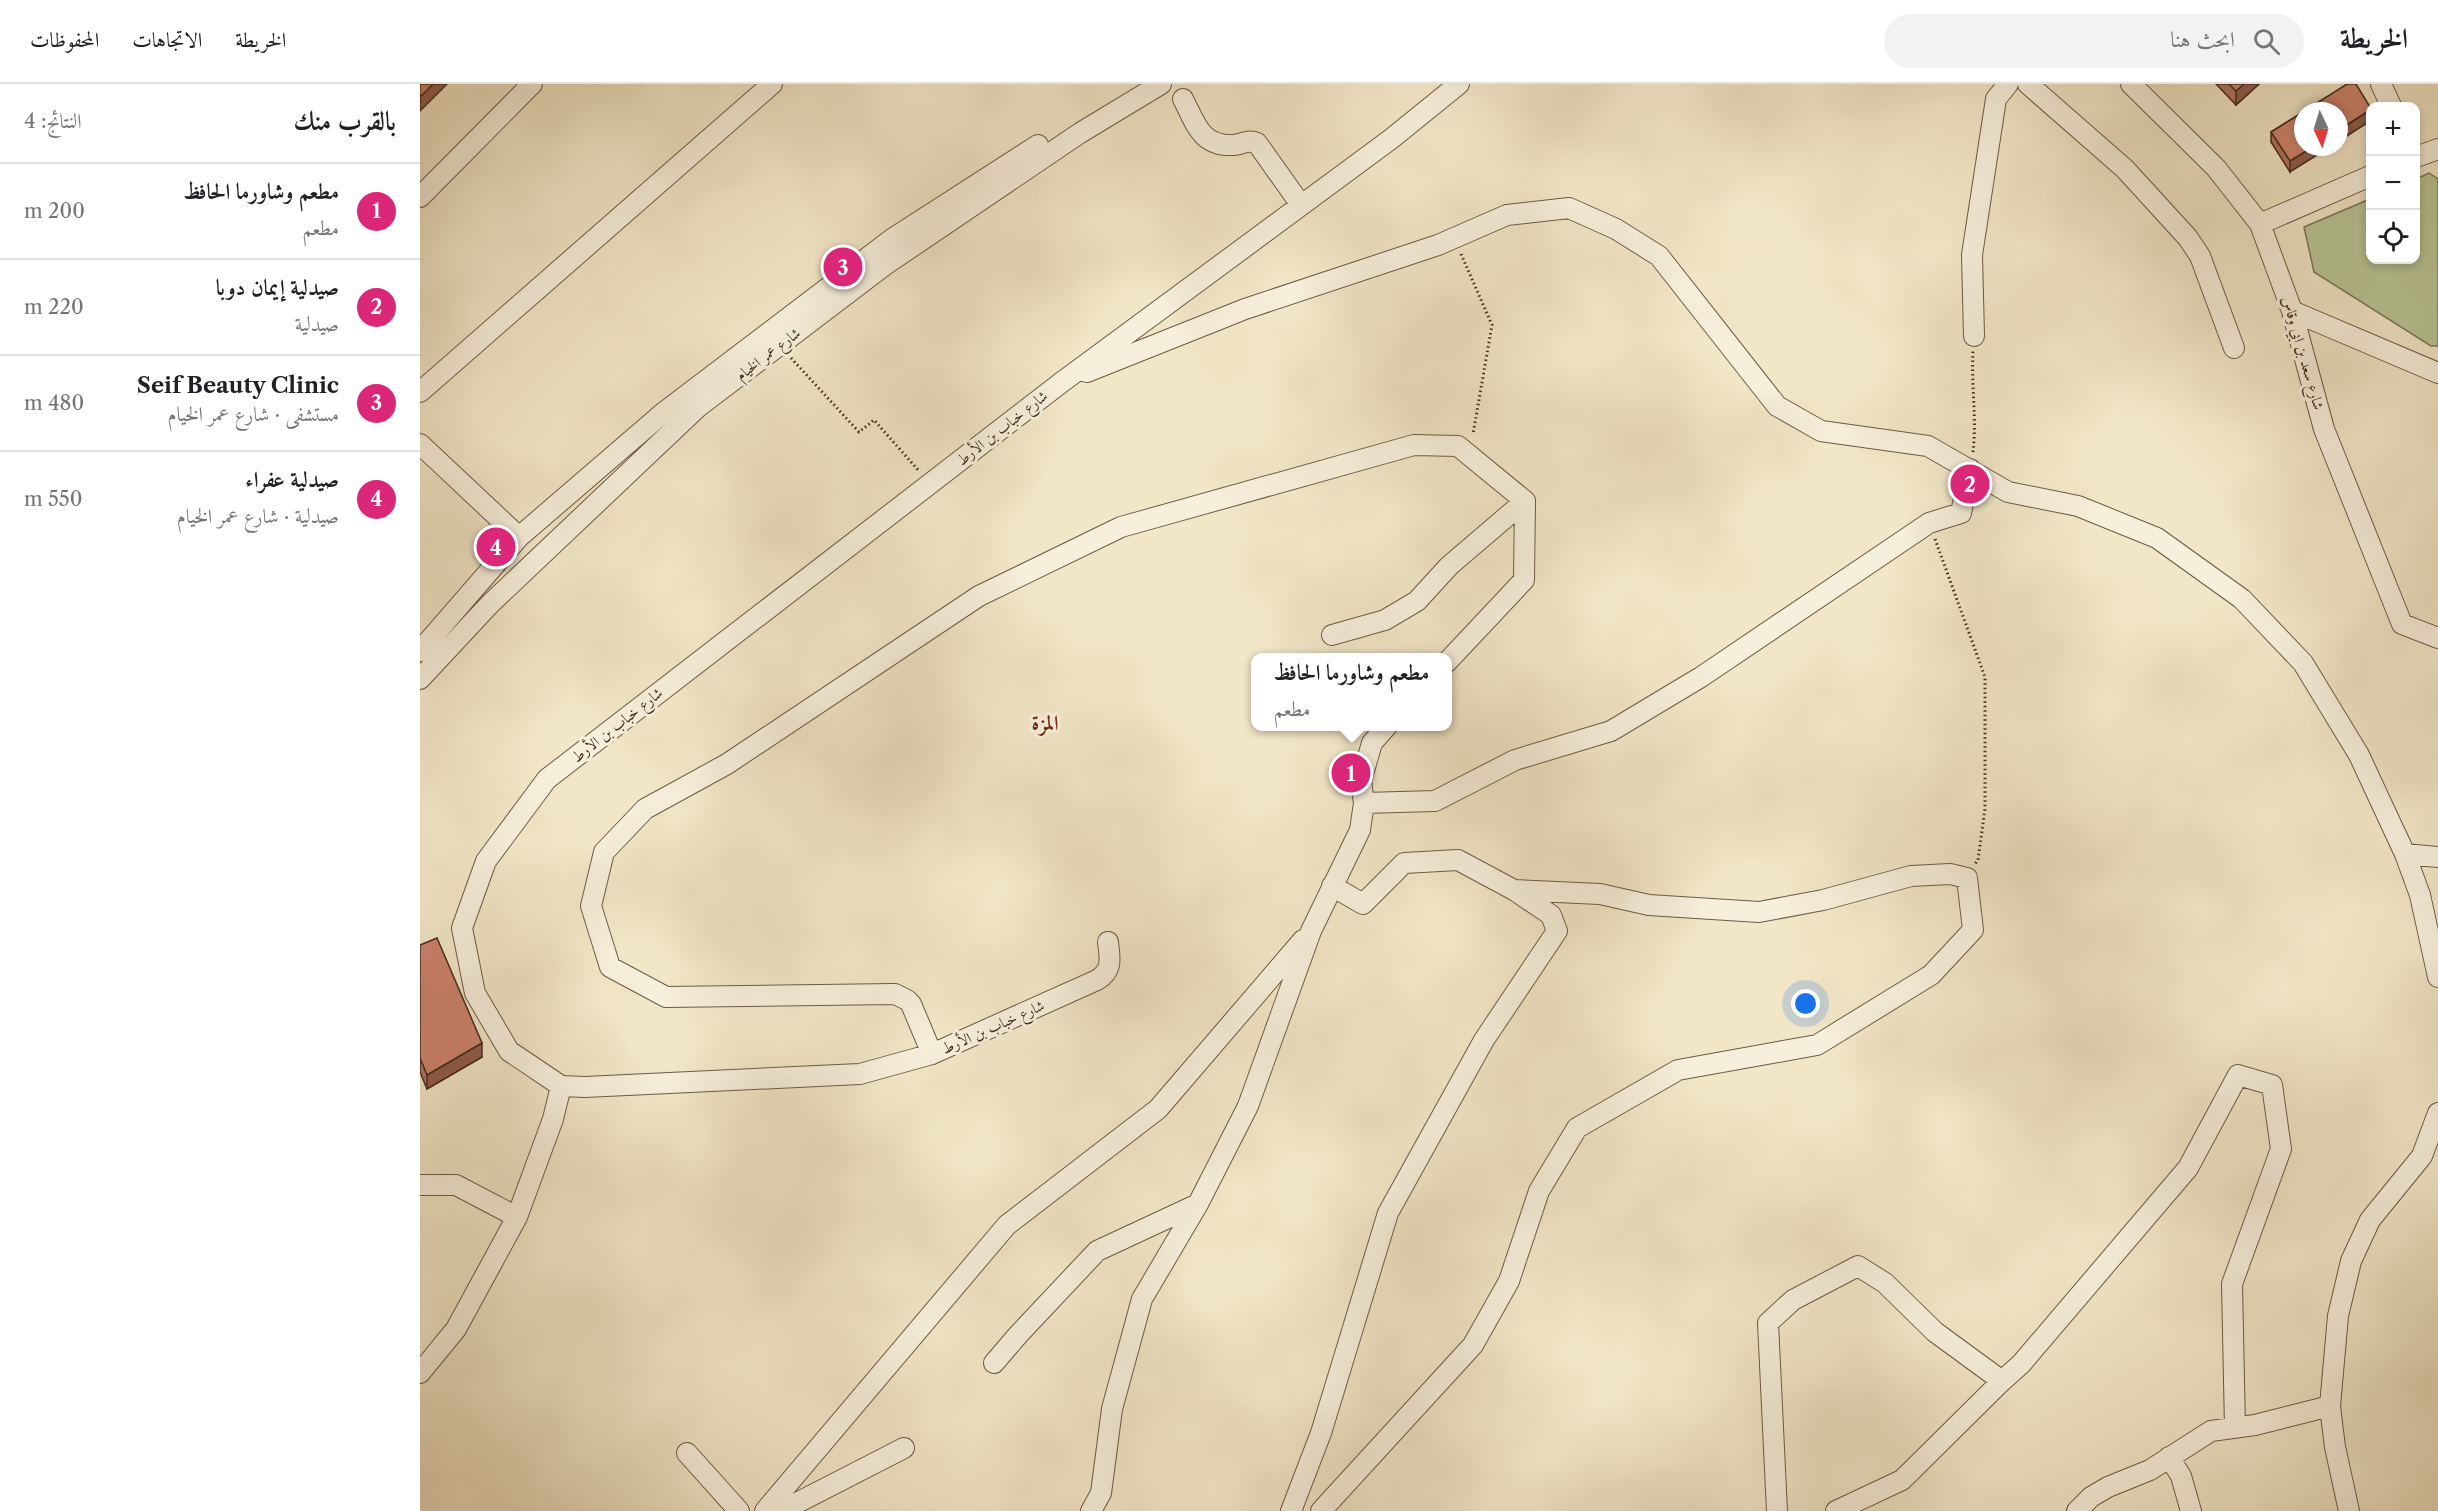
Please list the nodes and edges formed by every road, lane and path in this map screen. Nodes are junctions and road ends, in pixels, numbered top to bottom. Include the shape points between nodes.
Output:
1 (532, 84) edge
2 (772, 84) edge
3 (1134, 84) edge
4 (1161, 84) edge
5 (1460, 84) edge
6 (2008, 84) edge
7 (2028, 84) edge
8 (2131, 84) edge
9 (2381, 84) edge
10 (1183, 99) dead end
11 (2389, 102) edge
12 (2438, 148) edge
13 (2418, 156) edge
14 (2366, 178) edge
15 (420, 197) edge
16 (1301, 206) junction
17 (2260, 224) junction
18 (1454, 238) junction
19 (2292, 311) junction
20 (1974, 336) joint
21 (780, 346) junction
22 (2234, 348) dead end
23 (2437, 374) edge
24 (1062, 382) junction
25 (420, 392) edge
26 (420, 444) edge
27 (1469, 454) junction
28 (1971, 469) junction
29 (931, 483) junction
30 (1525, 501) junction
31 (1929, 523) junction
32 (519, 537) junction
33 (1332, 634) dead end
34 (2438, 638) edge
35 (420, 651) edge
36 (1452, 657) edge
37 (420, 679) edge
38 (1382, 731) edge
39 (1364, 803) junction
40 (2405, 854) junction
41 (2438, 857) edge
42 (1967, 878) junction
43 (1332, 886) junction
44 (1514, 890) junction
45 (1311, 931) junction
46 (1108, 942) dead end
47 (2438, 977) edge
48 (932, 1054) junction
49 (561, 1086) junction
50 (2438, 1113) edge
51 (420, 1185) edge
52 (1198, 1204) junction
53 (517, 1217) junction
54 (994, 1363) dead end
55 (420, 1373) edge
56 (2002, 1381) junction
57 (2330, 1406) junction
58 (2235, 1428) junction
59 (904, 1448) dead end
60 (687, 1453) dead end
61 (2169, 1457) junction
62 (739, 1511) edge
63 (765, 1511) edge
64 (770, 1511) edge
65 (1092, 1511) edge
66 (1291, 1511) edge
67 (1321, 1511) edge
68 (1777, 1511) edge
69 (1836, 1511) edge
70 (2077, 1511) edge
71 (2192, 1511) edge
72 (2349, 1511) edge

1 - 15 street
2 - 25 street
3 - 32 street, شارع عمر الخيام via 892,239 663,413
4 - 21 street, شارع عمر الخيام via 1080,133 885,265
5 - 16 street, شارع خباب بن الأرط
6 - 20 street via 1996,99 1972,255
7 - 22 street via 2125,170 2188,238 2200,256
8 - 17 street, شارع سعد بن ابي وقاس via 2216,168
9 - 11 street
10 - 16 street via 1205,139 1229,145 1250,140 1257,143
12 - 13 street
14 - 17 street
16 - 24 street, شارع خباب بن الأرط
17 - 19 street, شارع سعد بن ابي وقاس
18 - 24 street via 1245,309
18 - 27 path via 1492,325
18 - 28 street via 1507,215 1569,208 1616,229 1659,256 1776,406 1821,431 1928,446
19 - 23 street
19 - 34 street, شارع سعد بن ابي وقاس via 2324,429 2402,624
20 - 28 path via 1976,429
21 - 29 path via 859,432 874,420
21 - 37 street, شارع عمر الخيام via 698,407 499,596
24 - 29 street, شارع خباب بن الأرط
26 - 32 street
27 - 30 street
27 - 48 street via 1458,446 1414,445 1121,527 979,596 727,764 645,808 604,852 591,906 610,967 666,997 895,994 911,1004
28 - 31 street via 1961,513
28 - 40 street via 2008,492 2078,506 2157,538 2242,599 2302,663 2359,755
29 - 49 street, شارع خباب بن الأرط via 547,779 486,861 462,928 476,993 509,1051
30 - 33 street via 1449,566 1417,601 1384,620
30 - 36 street via 1524,580
31 - 39 street via 1701,677 1611,731 1515,760 1435,801
31 - 42 path via 1985,677 1985,809 1978,860
32 - 35 street, شارع عمر الخيام
38 - 39 street via 1372,742 1361,782
39 - 43 street via 1360,830
40 - 41 street
40 - 47 street via 2420,895
42 - 44 street via 1950,874 1911,876 1760,912 1649,905 1600,894
42 - 67 street via 1973,930 1931,975 1817,1045 1678,1070 1577,1128 1539,1191 1509,1281 1473,1345
43 - 44 street via 1363,904 1404,863 1458,860
43 - 45 street
44 - 66 street via 1551,915 1557,931 1484,1040 1388,1213 1321,1433
45 - 52 street via 1248,1106
45 - 63 street via 1158,1108 1007,1225
46 - 48 street, شارع خباب بن الأرط via 1111,965 1097,980
48 - 49 street, شارع خباب بن الأرط via 860,1074
49 - 53 street
50 - 57 street via 2422,1156 2370,1220 2350,1261 2338,1316
51 - 53 street via 456,1185
52 - 54 street via 1097,1251
52 - 65 street via 1142,1299 1112,1409 1101,1493
53 - 55 street via 456,1329
56 - 58 street via 2021,1364 2188,1167 2238,1075 2272,1085 2281,1149 2232,1284
56 - 68 street via 1935,1332 1885,1283 1857,1266 1793,1300 1768,1323
56 - 69 street via 1902,1480
57 - 58 street
57 - 72 street
58 - 61 street via 2211,1431
59 - 64 street via 793,1505
60 - 62 street
61 - 70 street via 2150,1470 2108,1487
61 - 71 street via 2181,1476

